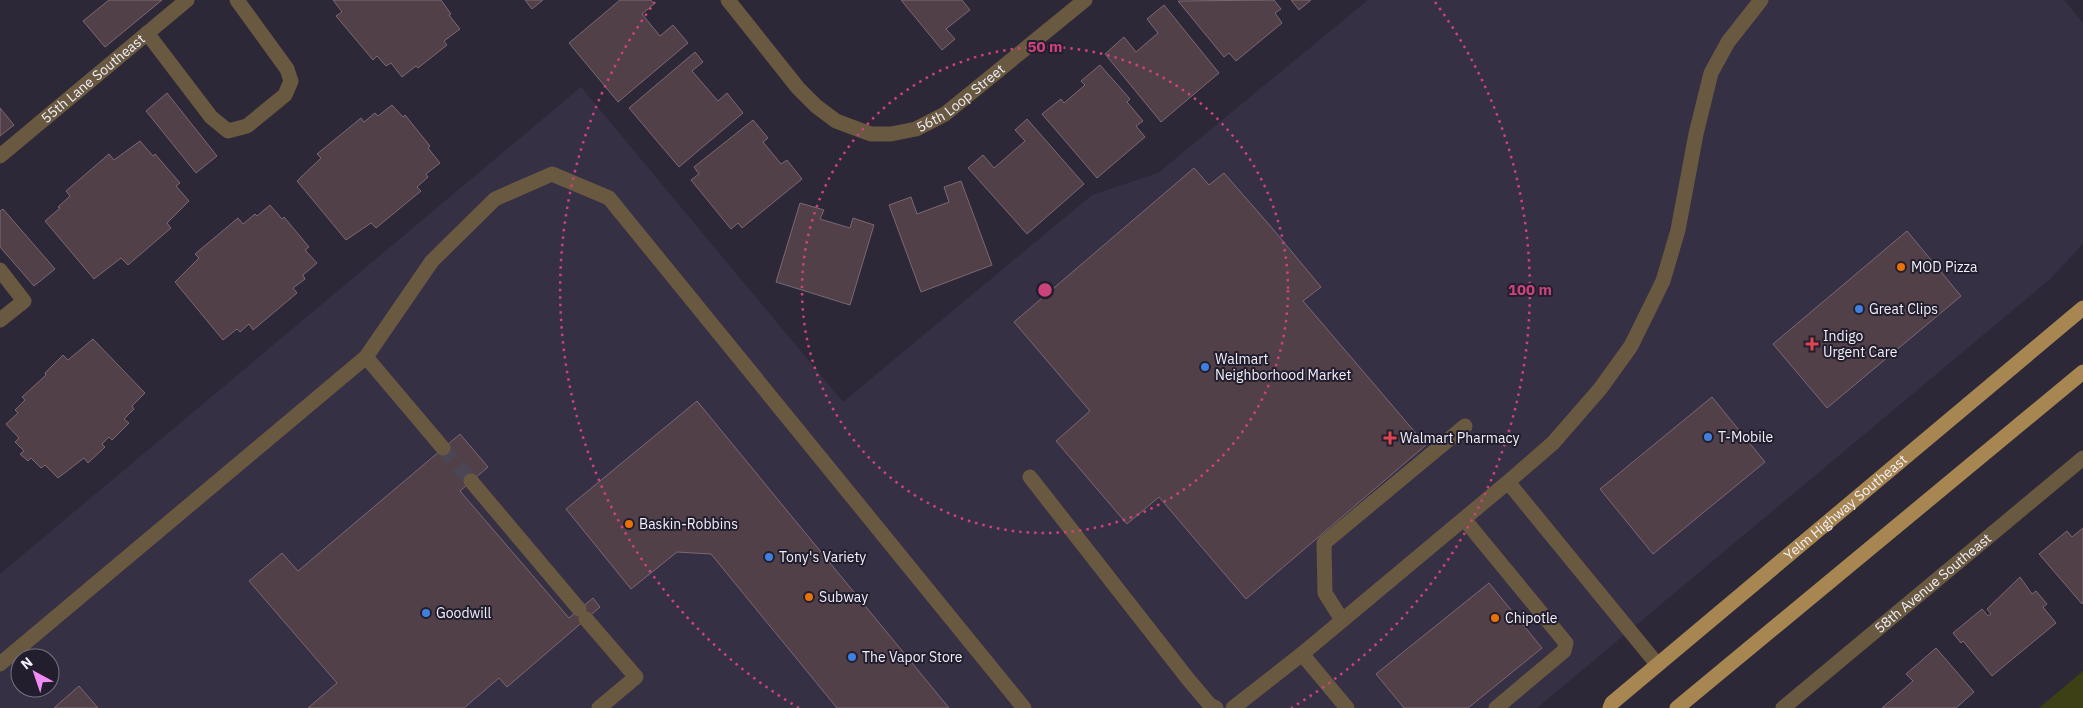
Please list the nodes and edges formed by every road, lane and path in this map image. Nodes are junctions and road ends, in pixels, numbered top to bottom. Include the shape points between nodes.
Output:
1 (187, 0) edge
2 (238, 0) edge
3 (728, 0) edge
4 (1084, 0) edge
5 (1761, 0) edge
6 (147, 34) junction
7 (0, 156) edge
8 (0, 270) edge
9 (2083, 308) edge
10 (0, 320) edge
11 (366, 357) junction
12 (2083, 372) edge
13 (1465, 426) dead end
14 (443, 448) tunnel mouth
15 (2083, 458) edge
16 (1030, 477) dead end
17 (471, 481) tunnel mouth
18 (1508, 482) junction
19 (1464, 519) junction
20 (1342, 620) junction
21 (1302, 654) junction
22 (0, 664) edge
23 (1657, 664) junction
24 (599, 708) edge
25 (1024, 708) edge
26 (1216, 708) edge
27 (1233, 708) edge
28 (1347, 708) edge
29 (1496, 708) edge
30 (1610, 708) edge
31 (1676, 708) edge
32 (1783, 708) edge

1 - 6 street, 55th Lane Southeast
2 - 6 street via 287,69 291,81 286,95 247,126 228,130 210,117
3 - 4 street, 56th Loop Street via 816,106 836,120 872,134 916,129 945,114
5 - 18 street via 1728,42 1711,73 1678,230 1663,281 1631,346 1600,389 1553,444
6 - 7 street, 55th Lane Southeast
8 - 10 street via 24,301
9 - 23 main road, Yelm Highway Southeast
11 - 14 street
11 - 22 street
11 - 25 street via 432,261 495,199 552,174 609,198
12 - 31 main road
13 - 20 street via 1324,543 1325,593
15 - 32 street, 58th Avenue Southeast
16 - 26 street via 1188,679
17 - 24 street via 636,677
18 - 19 street
18 - 23 street
19 - 20 street
19 - 29 street via 1566,643 1564,651
20 - 21 street
21 - 27 street
21 - 28 street
23 - 30 main road, Yelm Highway Southeast

